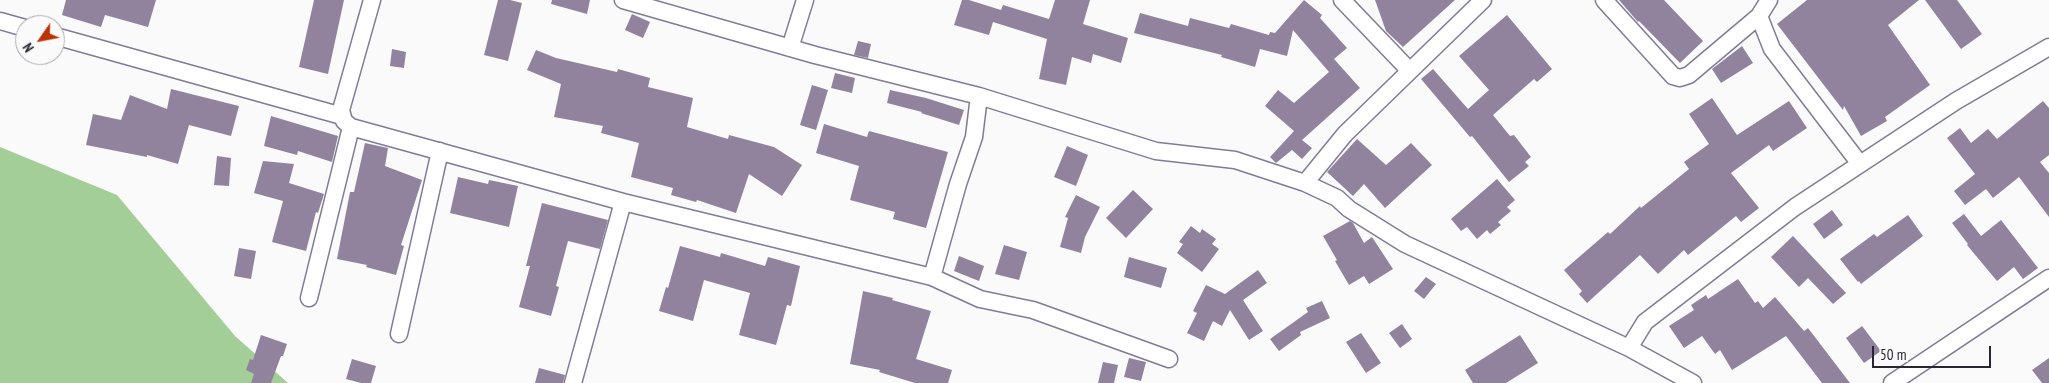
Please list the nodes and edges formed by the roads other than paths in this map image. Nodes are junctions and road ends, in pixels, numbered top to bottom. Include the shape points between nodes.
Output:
1 (372, 0) edge
2 (623, 0) edge
3 (805, 0) edge
4 (1342, 0) edge
5 (1483, 0) edge
6 (1604, 0) edge
7 (1769, 0) edge
8 (1758, 16) junction
9 (0, 21) edge
10 (15, 25) edge
11 (65, 39) edge
12 (2049, 47) edge
13 (790, 48) junction
14 (1409, 70) junction
15 (979, 96) junction
16 (347, 122) junction
17 (440, 151) junction
18 (1860, 164) junction
19 (1305, 183) junction
20 (623, 202) junction
21 (932, 277) junction
22 (2049, 278) edge
23 (308, 298) dead end
24 (399, 334) dead end
25 (1629, 348) junction
26 (1168, 359) dead end
27 (573, 383) edge
28 (1693, 383) edge
29 (1892, 383) edge

1 - 16 street via 342,110
2 - 13 street
3 - 13 street
4 - 14 street
5 - 14 street
6 - 8 street via 1674,76 1680,78 1689,75
7 - 8 street
8 - 18 street via 1772,49
9 - 10 street
11 - 16 street
12 - 18 street via 1956,101
13 - 15 street
14 - 19 street via 1345,134
15 - 19 street via 1156,151 1235,160
15 - 21 street via 974,137
16 - 17 street
16 - 23 street
17 - 20 street
17 - 24 street
18 - 25 street via 1794,206 1651,317
19 - 25 street via 1337,198 1348,209 1404,244
20 - 21 street
20 - 27 street
21 - 26 street via 980,299 1034,310
22 - 29 street
25 - 28 street

